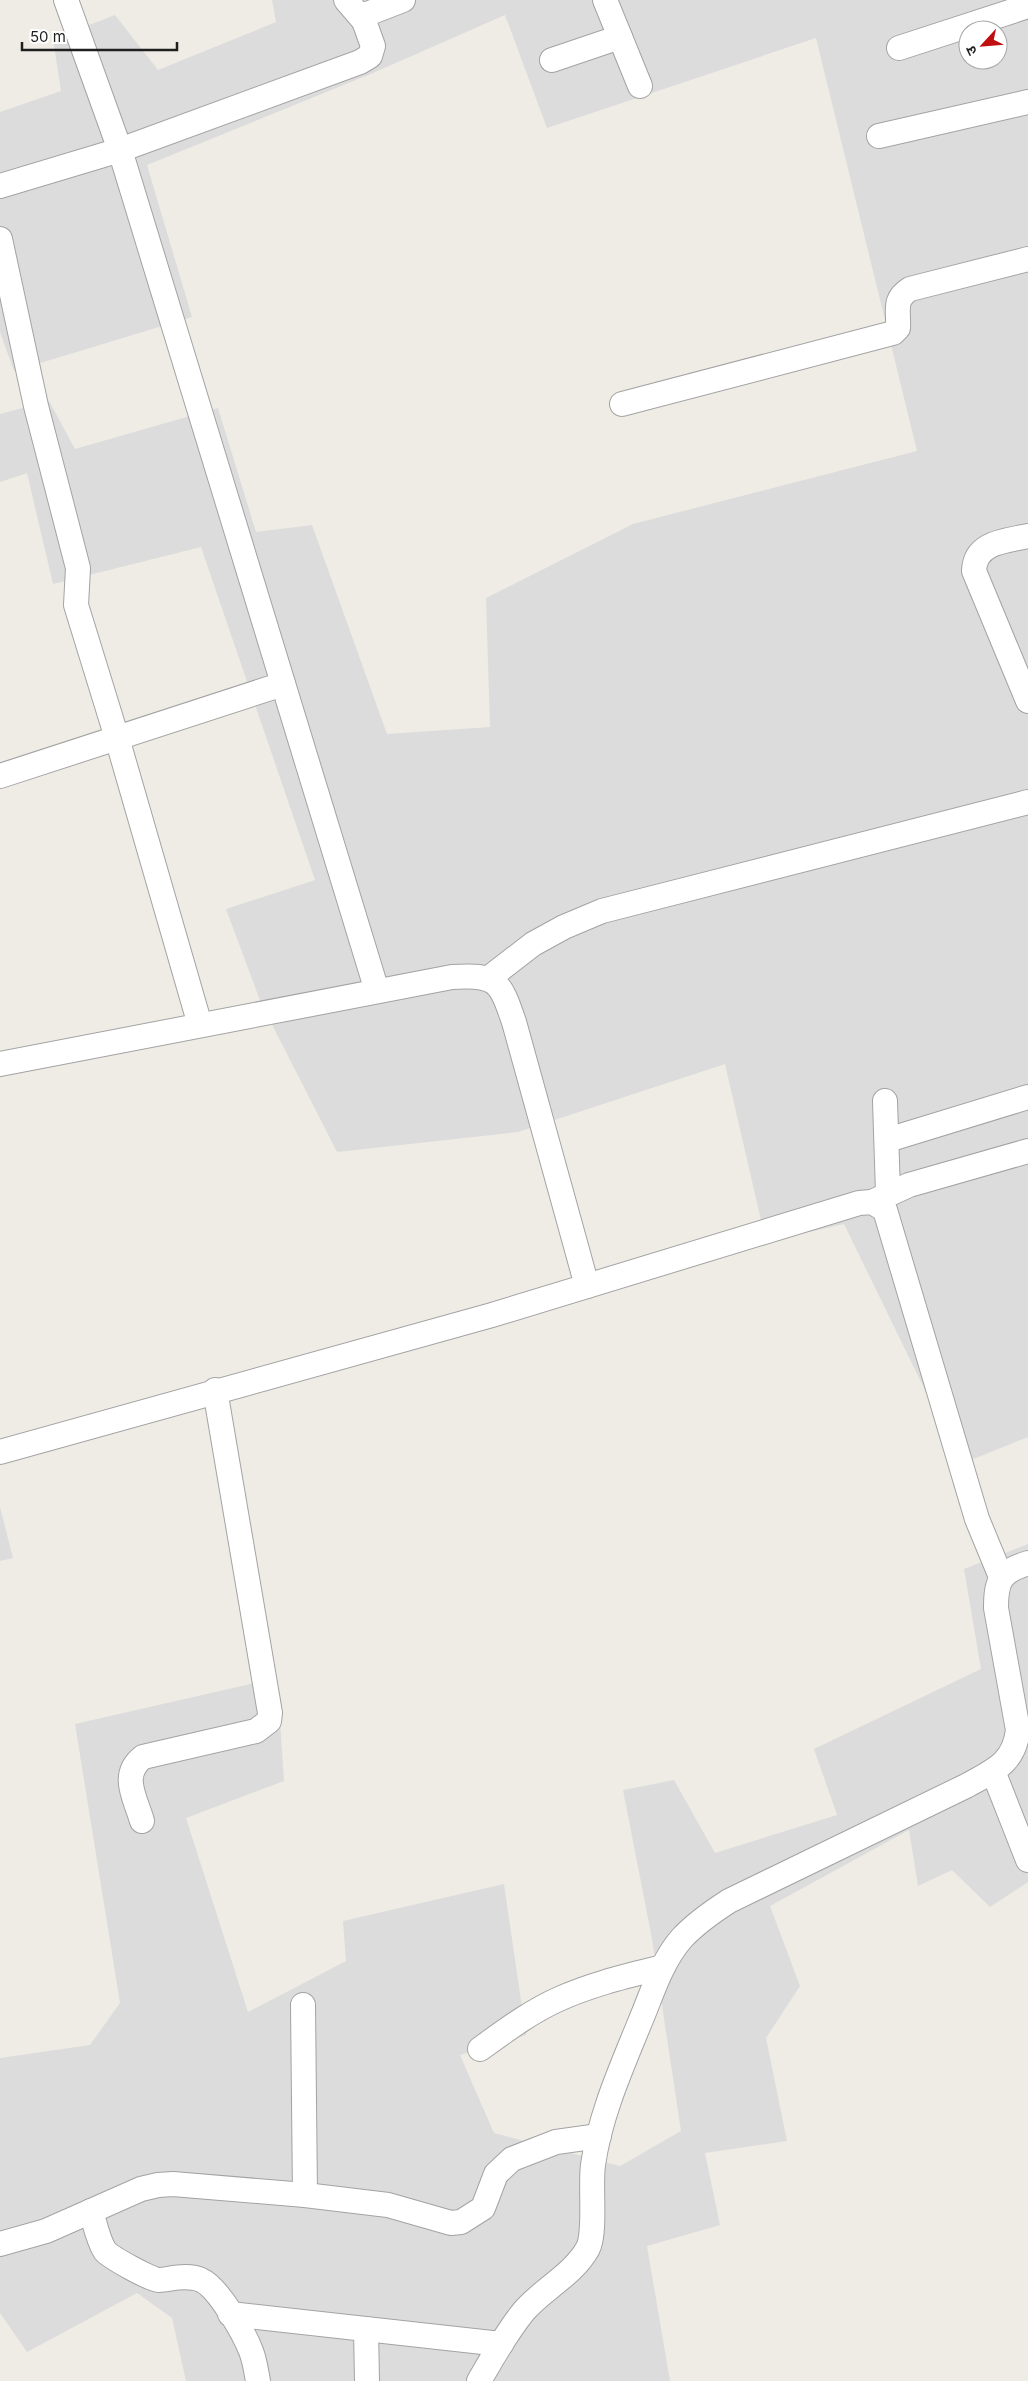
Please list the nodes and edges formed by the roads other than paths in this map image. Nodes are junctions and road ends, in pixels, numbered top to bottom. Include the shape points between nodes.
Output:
1 (66, 0) edge
2 (346, 0) edge
3 (403, 0) edge
4 (605, 0) edge
5 (1028, 6) edge
6 (364, 21) junction
7 (620, 38) junction
8 (899, 48) dead end
9 (552, 60) dead end
10 (640, 86) dead end
11 (1028, 102) edge
12 (879, 136) dead end
13 (120, 150) junction
14 (0, 186) edge
15 (0, 239) edge
16 (1028, 259) edge
17 (622, 404) dead end
18 (1028, 536) edge
19 (283, 684) junction
20 (1028, 701) edge
21 (117, 738) junction
22 (0, 776) edge
23 (1028, 802) edge
24 (489, 978) junction
25 (377, 991) junction
26 (200, 1025) junction
27 (0, 1064) edge
28 (1028, 1097) edge
29 (885, 1101) dead end
30 (894, 1138) dead end
31 (1028, 1151) edge
32 (880, 1198) junction
33 (587, 1286) junction
34 (215, 1390) junction
35 (0, 1452) edge
36 (1028, 1563) edge
37 (1001, 1577) junction
38 (1022, 1743) edge
39 (993, 1771) junction
40 (142, 1821) dead end
41 (1028, 1860) edge
42 (662, 1967) junction
43 (303, 2005) dead end
44 (480, 2049) dead end
45 (599, 2136) junction
46 (305, 2196) junction
47 (91, 2211) junction
48 (0, 2244) edge
49 (230, 2314) junction
50 (366, 2329) junction
51 (501, 2344) junction
52 (258, 2381) edge
53 (367, 2381) edge
54 (479, 2381) edge

1 - 13 street
2 - 6 street
3 - 6 street via 367,14
4 - 7 street
5 - 8 street
6 - 13 street via 373,46 370,56 360,62
7 - 9 street
7 - 10 street
11 - 12 street
13 - 14 street
13 - 19 street
15 - 21 street via 36,406 78,568 76,605
16 - 17 street via 910,289 897,302 898,328 893,333
18 - 20 street via 994,543 978,553 974,571
19 - 21 street
19 - 25 street
21 - 22 street
21 - 26 street
23 - 24 street via 602,911 533,944
24 - 25 street via 452,976
24 - 33 street via 506,997
25 - 26 street
26 - 27 street
28 - 30 street
29 - 32 street
31 - 32 street via 930,1179
32 - 33 street
32 - 37 street via 984,1540
33 - 34 street
34 - 35 street
34 - 40 street via 269,1721 256,1731 143,1757 130,1774
36 - 37 street
37 - 38 street via 996,1590 996,1608
38 - 39 street
39 - 41 street
39 - 42 street via 729,1901 704,1917 681,1939
42 - 44 street via 620,1977 559,1999
42 - 45 street via 608,2104
43 - 46 street
45 - 46 street via 556,2142 512,2159 496,2174 483,2208 461,2222 440,2221 388,2205
45 - 51 street via 593,2168 589,2246 574,2267 524,2311
46 - 47 street via 205,2186 158,2185
47 - 48 street via 46,2231
47 - 49 street via 102,2244 111,2256 148,2278 201,2280
49 - 50 street
49 - 52 street via 251,2352
50 - 51 street
50 - 53 street
51 - 54 street

